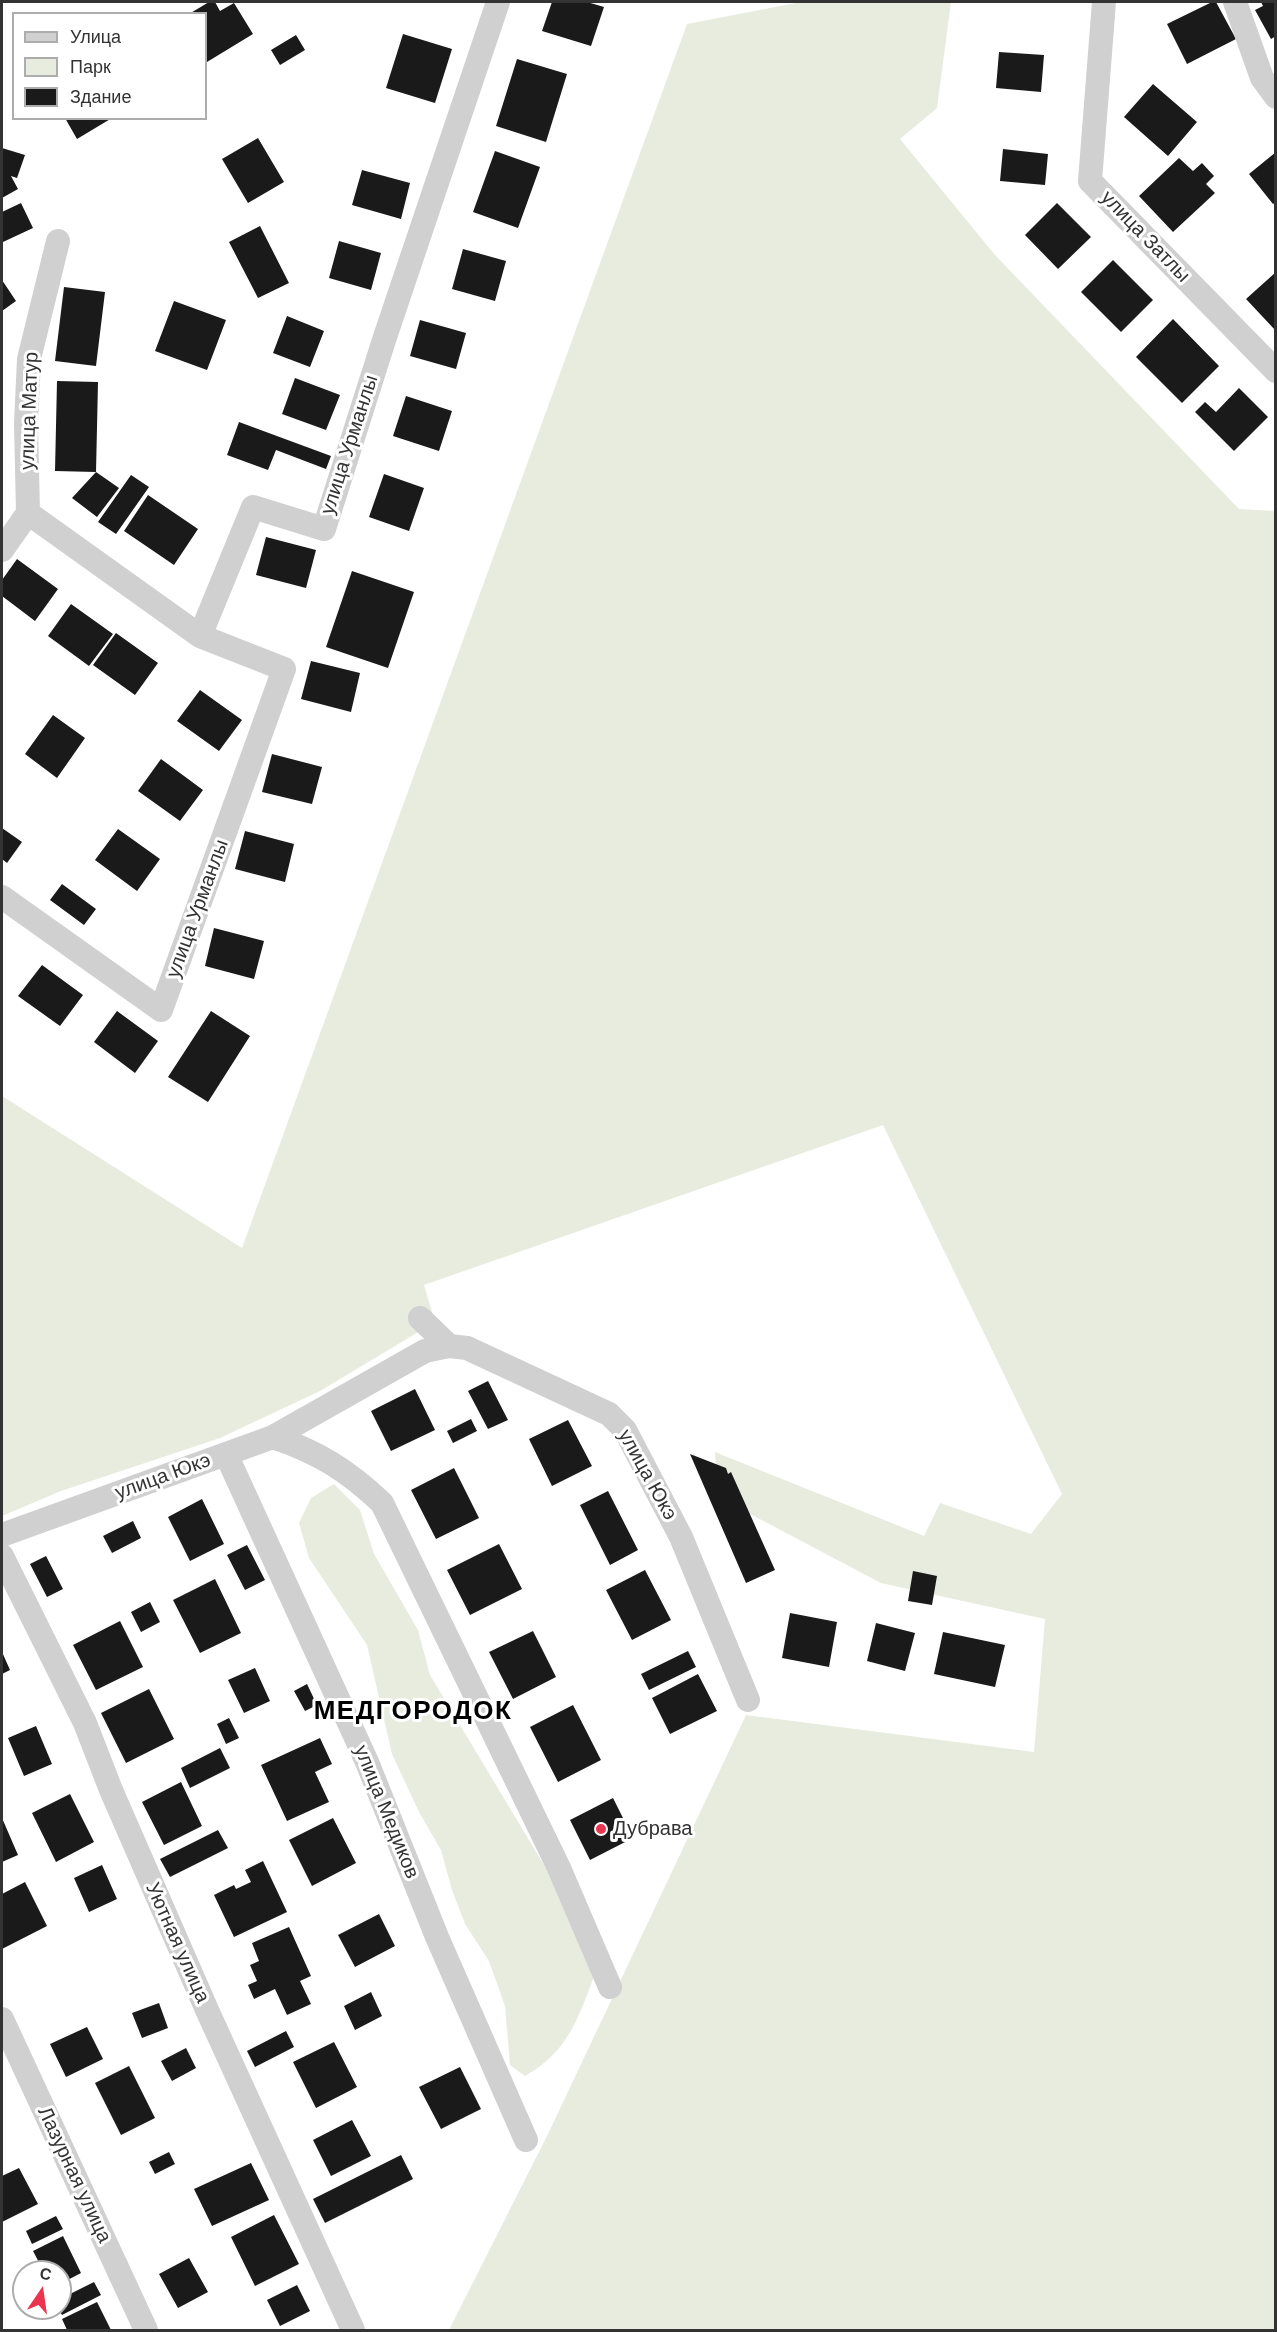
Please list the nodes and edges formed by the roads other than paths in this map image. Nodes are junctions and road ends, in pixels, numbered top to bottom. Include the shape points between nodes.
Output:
1 (498, 2) edge
2 (1104, 2) edge
3 (1235, 2) edge
4 (1275, 97) edge
5 (58, 241) dead end
6 (1275, 371) edge
7 (28, 513) junction
8 (2, 550) edge
9 (200, 636) junction
10 (2, 897) edge
11 (420, 1318) dead end
12 (449, 1346) junction
13 (273, 1437) junction
14 (225, 1454) junction
15 (2, 1535) edge
16 (2, 1556) edge
17 (748, 1700) dead end
18 (610, 1987) dead end
19 (2, 2019) edge
20 (526, 2140) dead end
21 (146, 2331) edge
22 (353, 2331) edge

1 - 9 street, улица Урманлы via 324,529 252,507
2 - 6 street, улица Затлы via 1090,181
3 - 4 street via 1262,78
5 - 7 street, улица Матур via 29,359
7 - 8 street
7 - 9 street
9 - 10 street, улица Урманлы via 284,669 161,1010
11 - 12 street
12 - 13 street, улица Юкэ via 425,1351
12 - 17 street, улица Юкэ via 467,1348 609,1414 625,1430 681,1538
13 - 14 street, улица Юкэ
13 - 18 street via 306,1448 357,1479 382,1503 559,1868
14 - 15 street, улица Юкэ
14 - 20 street, улица Медиков via 367,1762
16 - 22 street, Уютная улица via 85,1723 216,2032
19 - 21 street, Лазурная улица

